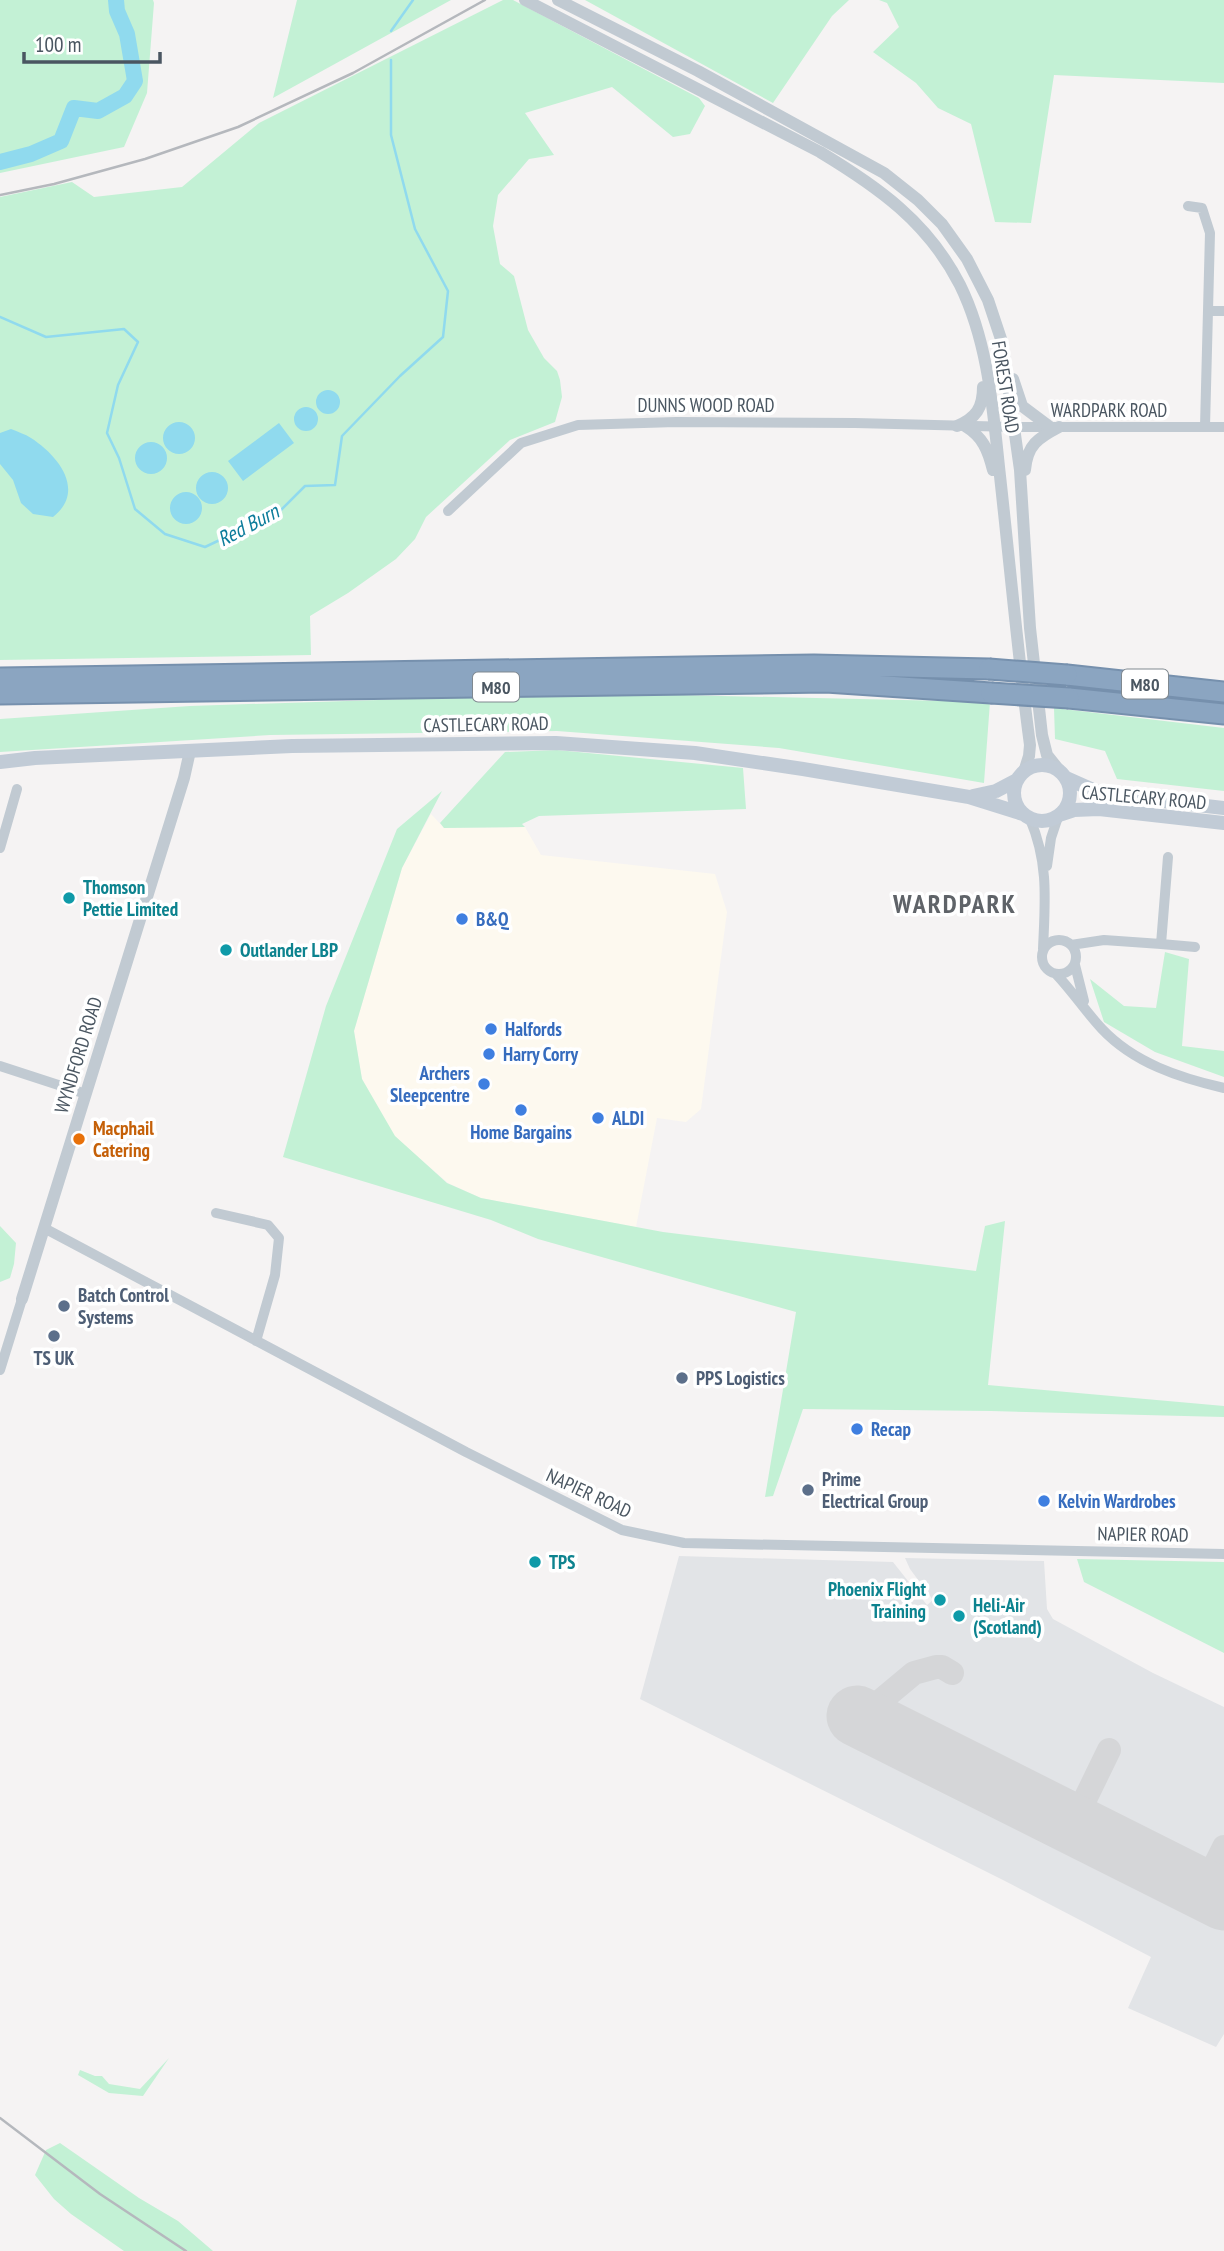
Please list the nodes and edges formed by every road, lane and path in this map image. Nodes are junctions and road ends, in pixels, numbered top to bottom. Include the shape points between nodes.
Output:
1 (525, 0) edge
2 (558, 0) edge
3 (1188, 206) dead end
4 (1208, 311) junction
5 (1224, 311) edge
6 (1002, 342) junction
7 (983, 351) junction
8 (1009, 388) junction
9 (961, 426) junction
10 (994, 427) junction
11 (1014, 427) junction
12 (1055, 427) junction
13 (1205, 427) junction
14 (1224, 427) edge
15 (998, 456) junction
16 (1003, 504) junction
17 (1023, 505) junction
18 (448, 512) dead end
19 (0, 678) edge
20 (1224, 692) edge
21 (0, 694) edge
22 (1224, 714) edge
23 (190, 751) junction
24 (0, 762) edge
25 (1062, 774) junction
26 (1021, 776) junction
27 (17, 789) dead end
28 (969, 797) junction
29 (1224, 808) edge
30 (1060, 815) junction
31 (1027, 816) junction
32 (1224, 823) edge
33 (0, 848) edge
34 (1168, 857) dead end
35 (1045, 876) junction
36 (1046, 911) junction
37 (1104, 940) junction
38 (1067, 942) junction
39 (1161, 944) junction
40 (1195, 947) dead end
41 (1043, 949) junction
42 (1075, 962) junction
43 (1056, 974) junction
44 (1091, 1016) junction
45 (0, 1066) edge
46 (1224, 1088) edge
47 (86, 1094) junction
48 (216, 1213) dead end
49 (44, 1228) junction
50 (22, 1299) joint
51 (256, 1341) junction
52 (0, 1370) edge
53 (1224, 1554) edge

1 - 7 street, FOREST ROAD via 862,177 903,209 934,244 959,285
2 - 6 street, FOREST ROAD via 884,173 942,224 967,259
3 - 4 street via 1202,208 1210,233
4 - 5 street
4 - 13 street
6 - 8 street, FOREST ROAD
6 - 12 street via 1023,406
7 - 9 street via 983,400 974,417
7 - 10 street, FOREST ROAD
8 - 10 street via 1003,417
8 - 11 street, FOREST ROAD
9 - 10 street, DUNNS WOOD ROAD
9 - 16 street via 985,444
9 - 18 street, DUNNS WOOD ROAD via 578,425 521,443
10 - 11 street, WARDPARK ROAD
10 - 15 street, FOREST ROAD
11 - 12 street, WARDPARK ROAD
11 - 15 street via 1003,438
11 - 17 street, FOREST ROAD
12 - 13 street, WARDPARK ROAD
12 - 17 street via 1034,443 1026,457
13 - 14 street, WARDPARK ROAD
15 - 16 street, FOREST ROAD
16 - 26 street, FOREST ROAD via 1030,745
17 - 25 street, FOREST ROAD via 1042,735 1047,755
19 - 20 highway, M80, bridge via 814,665 989,668
21 - 22 highway, M80, bridge via 826,682 1069,698
23 - 24 main road, CASTLECARY ROAD
23 - 28 main road, CASTLECARY ROAD via 514,743 632,747 717,756
23 - 47 street, WYNDFORD ROAD
25 - 26 main road via 1040,765
25 - 29 main road, CASTLECARY ROAD via 1102,794
25 - 30 main road via 1071,794
26 - 28 main road, CASTLECARY ROAD via 996,791
26 - 31 main road via 1014,788 1015,801
27 - 33 street
28 - 31 main road, CASTLECARY ROAD
30 - 31 main road via 1042,821
30 - 32 main road, CASTLECARY ROAD via 1085,808
30 - 35 street
31 - 35 street via 1040,843
34 - 39 street
35 - 36 street
36 - 38 street
36 - 41 street
37 - 38 street
37 - 39 street
37 - 42 street
38 - 41 street via 1051,941
38 - 42 street via 1075,952
39 - 40 street
41 - 43 street via 1043,965
42 - 43 street via 1069,972
42 - 44 street via 1082,998
43 - 44 street
44 - 46 street via 1114,1041 1146,1062
45 - 47 street
47 - 49 street, WYNDFORD ROAD
48 - 51 street via 268,1225 279,1238 275,1275
49 - 50 street, WYNDFORD ROAD
49 - 51 street, NAPIER ROAD
50 - 52 street, WYNDFORD ROAD
51 - 53 street, NAPIER ROAD via 622,1530 684,1543

